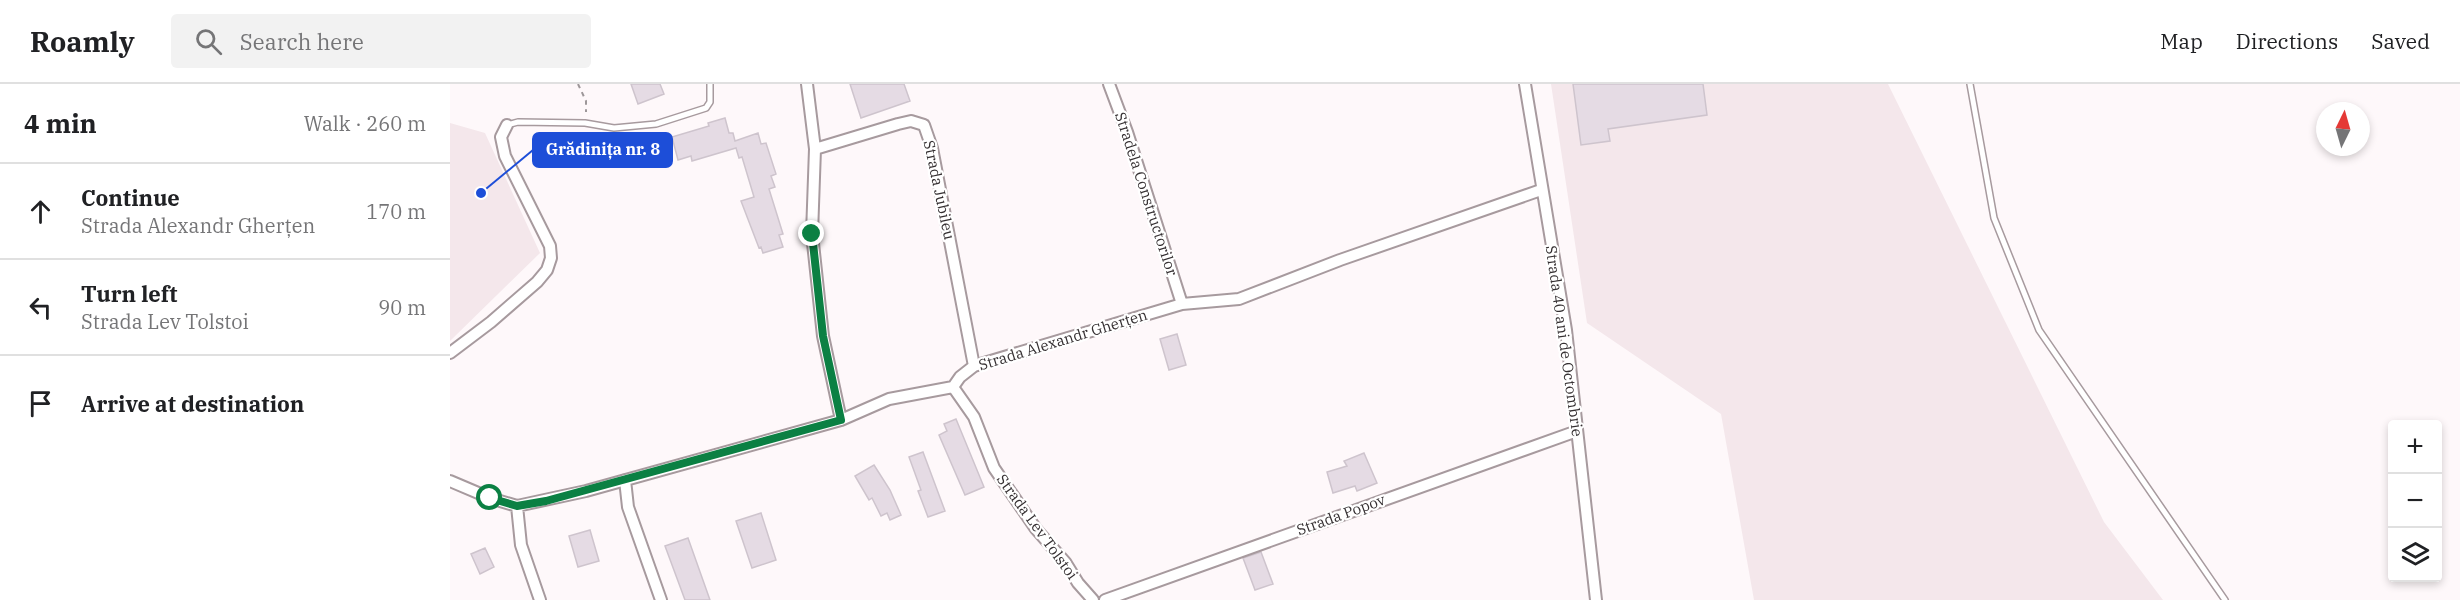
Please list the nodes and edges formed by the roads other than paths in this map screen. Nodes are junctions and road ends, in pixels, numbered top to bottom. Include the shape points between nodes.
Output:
1 (710, 84) edge
2 (807, 84) edge
3 (1109, 84) edge
4 (1525, 84) edge
5 (1970, 84) edge
6 (507, 124) joint
7 (815, 149) junction
8 (1541, 190) junction
9 (1182, 304) junction
10 (450, 353) edge
11 (974, 366) junction
12 (952, 387) junction
13 (841, 420) junction
14 (1577, 431) junction
15 (625, 480) junction
16 (450, 481) edge
17 (517, 506) junction
18 (540, 600) edge
19 (661, 600) edge
20 (1093, 600) edge
21 (1105, 600) edge
22 (1596, 600) edge
23 (2225, 600) edge

1 - 6 lane via 711,102 706,108 656,124 614,128 585,123
2 - 7 street
3 - 9 street, Stradela Constructorilor
4 - 8 street, Strada 40 ani de Octombrie
5 - 23 lane via 1994,218 2040,330
6 - 10 street via 501,137 505,156 550,246 551,258 548,270 537,282
7 - 11 street, Strada Jubileu via 911,121 924,125 932,148
7 - 13 street via 813,246 823,336
8 - 9 street, Strada Alexandr Gherțen via 1239,299
8 - 14 street, Strada 40 ani de Octombrie via 1566,330
9 - 11 street, Strada Alexandr Gherțen
11 - 12 street, Strada Alexandr Gherțen
12 - 13 street via 889,399
12 - 20 street, Strada Lev Tolstoi via 974,417 994,468
13 - 15 street
14 - 21 street, Strada Popov
14 - 22 street, Strada 40 ani de Octombrie
15 - 17 street
15 - 19 street via 628,507
16 - 17 street
17 - 18 street via 521,545

